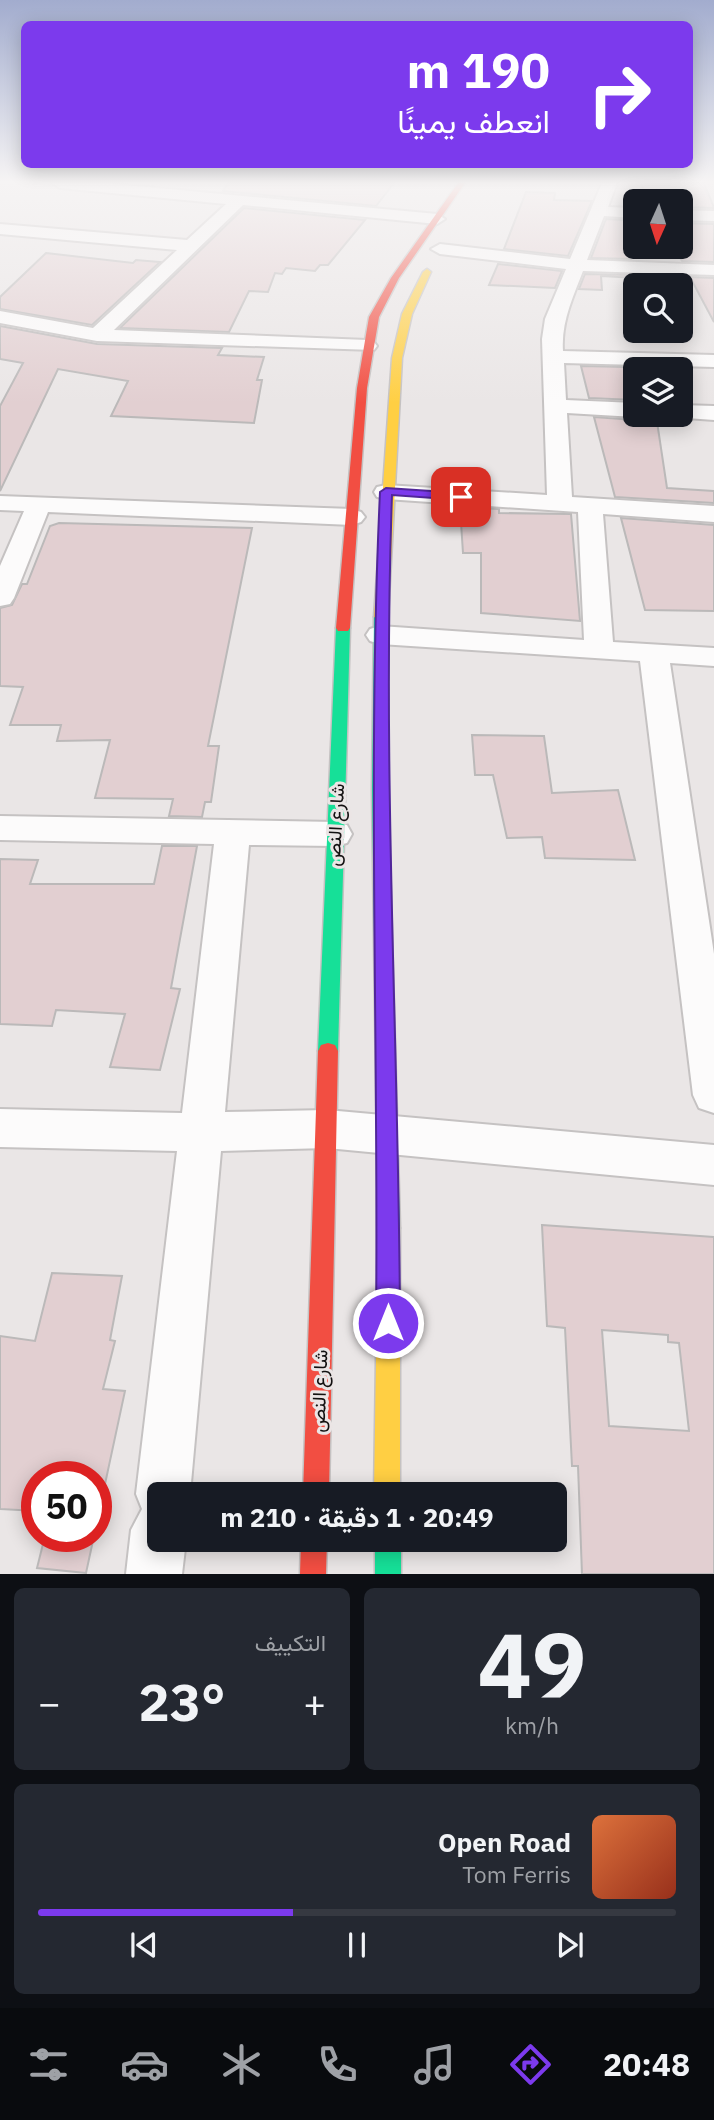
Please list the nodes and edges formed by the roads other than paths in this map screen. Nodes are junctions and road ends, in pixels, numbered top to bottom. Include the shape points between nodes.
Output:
1 (180, 256) edge
2 (410, 256) edge
3 (436, 256) edge
4 (504, 256) edge
5 (580, 256) edge
6 (577, 265) junction
7 (714, 270) edge
8 (0, 317) edge
9 (97, 335) junction
10 (367, 346) junction
11 (553, 356) junction
12 (714, 361) edge
13 (555, 407) junction
14 (623, 410) edge
15 (693, 412) edge
16 (714, 413) edge
17 (386, 492) junction
18 (0, 503) edge
19 (561, 504) junction
20 (39, 505) junction
21 (590, 506) junction
22 (714, 514) edge
23 (352, 517) junction
24 (0, 598) edge
25 (380, 635) junction
26 (598, 649) junction
27 (654, 653) junction
28 (714, 657) edge
29 (0, 828) edge
30 (233, 832) junction
31 (335, 834) junction
32 (714, 1095) edge
33 (0, 1128) edge
34 (327, 1129) junction
35 (203, 1132) junction
36 (389, 1134) junction
37 (714, 1165) edge
38 (164, 1482) edge
39 (316, 1482) edge
40 (387, 1482) edge
41 (157, 1552) edge
42 (314, 1552) edge
43 (388, 1552) edge
44 (155, 1574) edge
45 (313, 1574) edge
46 (388, 1574) edge

1 - 9 street
2 - 10 main road, شارع النص via 374,317
3 - 17 main road via 405,312 398,338
4 - 6 street
5 - 6 street
6 - 7 street
6 - 11 street via 555,319
8 - 9 street
9 - 10 street
10 - 23 main road, شارع النص
11 - 12 street
11 - 13 street
13 - 14 street
13 - 19 street
15 - 16 street
17 - 19 street
17 - 25 main road
18 - 20 street
19 - 21 street
20 - 23 street
20 - 24 street
21 - 22 street
21 - 26 street
23 - 31 main road, شارع النص
25 - 26 street
25 - 36 main road
26 - 27 street
27 - 28 street
27 - 32 street
29 - 30 street
30 - 31 street
30 - 35 street
31 - 34 main road, شارع النص
33 - 35 street
34 - 35 street
34 - 36 street
34 - 39 main road, شارع النص
35 - 38 street
36 - 37 street
36 - 40 main road
41 - 44 street
42 - 45 main road
43 - 46 main road

